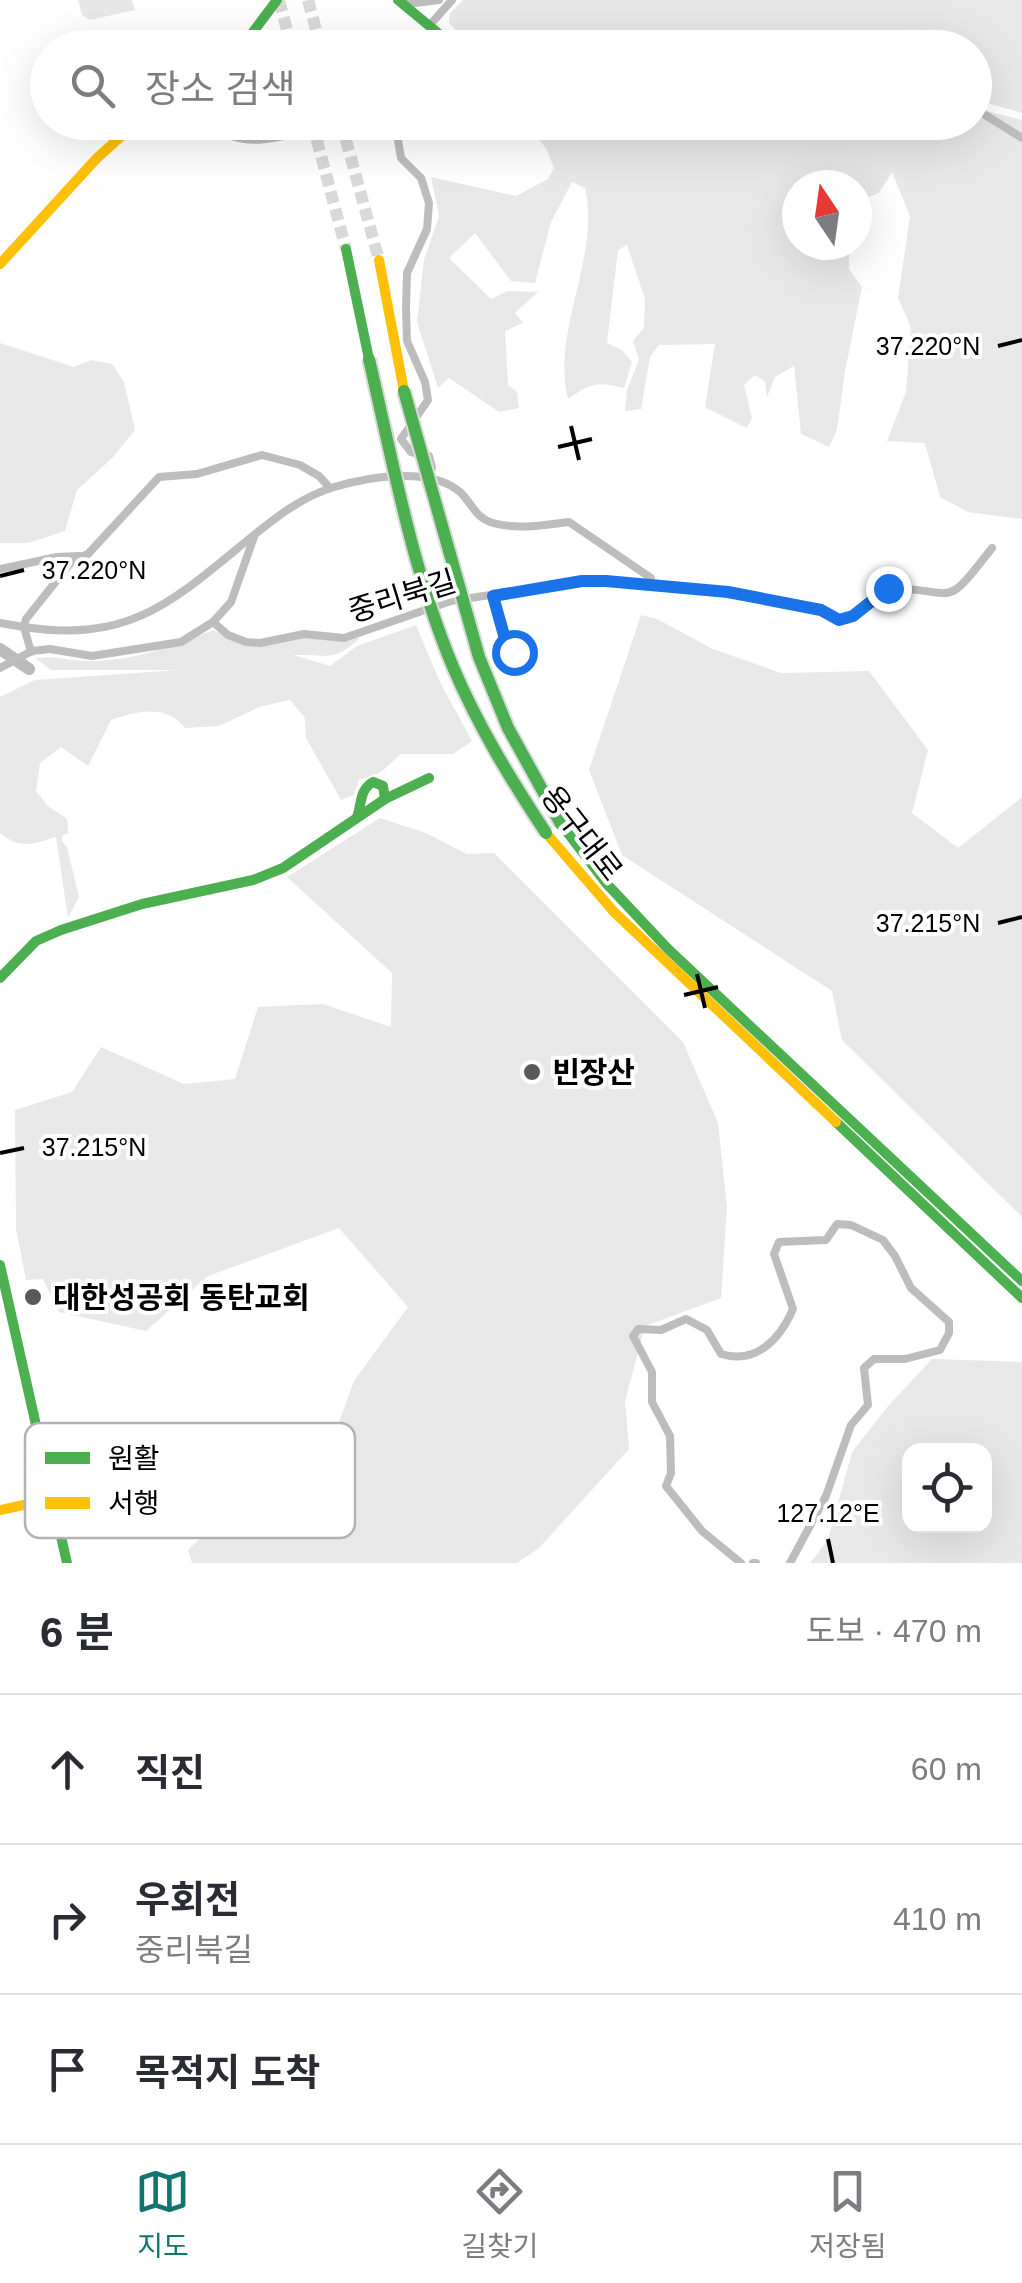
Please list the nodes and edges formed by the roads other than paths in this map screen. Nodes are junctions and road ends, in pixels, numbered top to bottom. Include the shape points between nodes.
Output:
1 (277, 0) edge
2 (398, 0) edge
3 (408, 0) edge
4 (439, 0) edge
5 (452, 0) edge
6 (429, 26) junction
7 (254, 30) edge
8 (434, 30) edge
9 (992, 119) edge
10 (1022, 138) edge
11 (118, 140) edge
12 (398, 140) edge
13 (346, 250) tunnel mouth
14 (378, 260) tunnel mouth
15 (0, 264) edge
16 (426, 478) junction
17 (330, 488) junction
18 (254, 534) junction
19 (992, 548) dead end
20 (79, 556) junction
21 (0, 568) edge
22 (651, 586) junction
23 (493, 596) junction
24 (213, 622) junction
25 (0, 623) edge
26 (24, 627) junction
27 (514, 652) dead end
28 (29, 653) junction
29 (2, 667) edge
30 (429, 778) dead end
31 (385, 798) junction
32 (357, 818) junction
33 (0, 978) edge
34 (0, 1265) edge
35 (1022, 1281) edge
36 (1022, 1298) edge
37 (34, 1423) edge
38 (25, 1505) edge
39 (0, 1510) edge
40 (60, 1538) edge
41 (66, 1563) edge
42 (741, 1563) edge
43 (790, 1563) edge

1 - 7 main road
2 - 6 main road
3 - 4 street
5 - 6 street
6 - 8 main road
9 - 10 street
11 - 15 main road
12 - 16 street via 401,158 422,178 429,204 427,229 407,273 406,309 408,345 428,400 401,438 411,452 428,456 432,468
13 - 36 main road, 용구대로, bridge via 414,543 451,664 495,754 546,833 605,902
14 - 35 main road, 용구대로, bridge via 404,391 465,611 489,684 561,824 668,949
16 - 17 street
16 - 22 street via 460,492 492,523 522,528 569,522 651,578
17 - 18 street
17 - 20 street via 300,464 262,456 159,477
18 - 24 street via 231,602
18 - 26 street via 187,590 123,624 79,632
19 - 22 street, 중리북길 via 957,592 888,588 839,620 821,610 728,592
20 - 21 street
20 - 26 street
22 - 23 street, 중리북길 via 582,581
23 - 24 street, 중리북길 via 419,610 344,638 304,634 246,642
23 - 27 street
24 - 28 street via 170,645 92,656
25 - 26 street
26 - 28 street
28 - 29 street
30 - 31 main road
31 - 32 main road
31 - 32 main road via 383,786 366,786
32 - 33 main road via 254,880 142,904 36,941
34 - 37 main road
38 - 39 main road
40 - 41 main road
42 - 43 street via 702,1531 666,1486 670,1436 652,1402 652,1372 633,1336 638,1329 661,1330 686,1320 735,1358 772,1344 793,1310 774,1254 779,1242 826,1240 837,1224 851,1226 883,1240 910,1288 949,1322 949,1333 940,1350 874,1359 864,1368 868,1406 851,1425 826,1496

